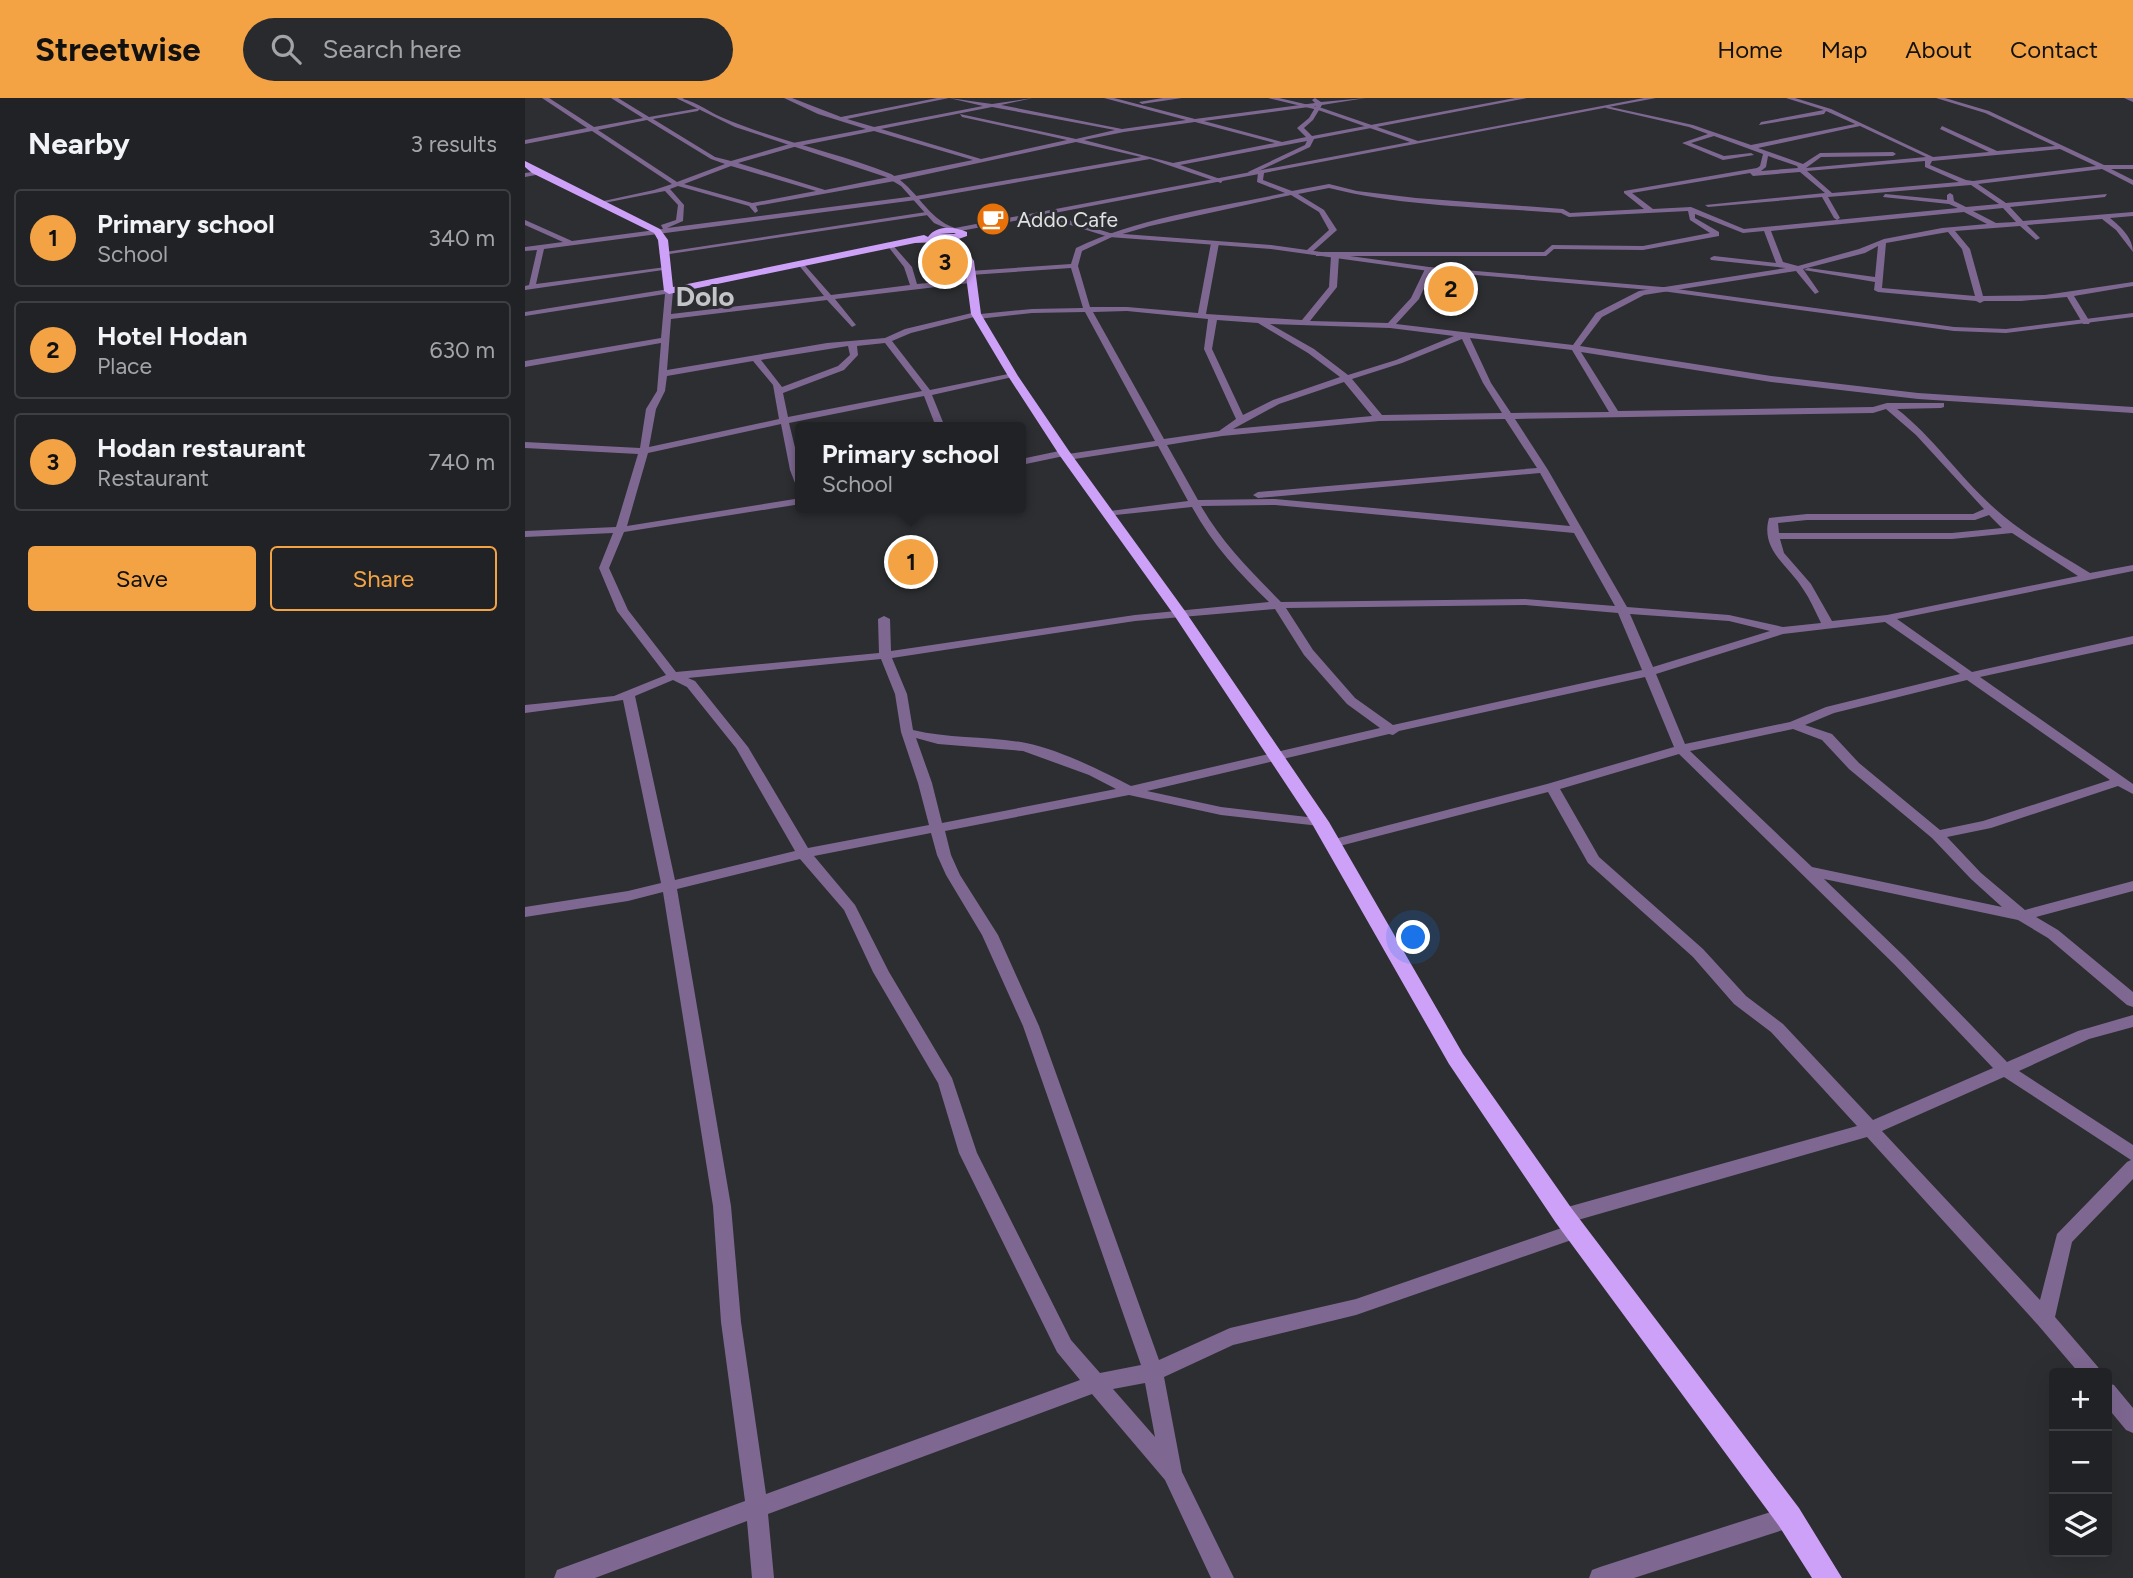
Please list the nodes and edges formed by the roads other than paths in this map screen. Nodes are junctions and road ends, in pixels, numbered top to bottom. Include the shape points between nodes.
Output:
1 (545, 98) edge
2 (614, 98) edge
3 (680, 98) edge
4 (787, 98) edge
5 (946, 98) edge
6 (952, 98) edge
7 (1030, 98) edge
8 (1107, 98) edge
9 (1179, 98) edge
10 (1271, 98) edge
11 (1363, 98) edge
12 (1524, 98) edge
13 (1653, 98) edge
14 (1789, 98) edge
15 (1939, 98) edge
16 (2127, 98) edge
17 (2133, 100) edge
18 (1134, 103) junction
19 (1318, 104) edge
20 (1306, 105) junction
21 (995, 106) junction
22 (1608, 107) junction
23 (698, 109) junction
24 (1829, 110) junction
25 (957, 114) junction
26 (841, 119) junction
27 (1196, 119) junction
28 (650, 120) junction
29 (1761, 124) dead end
30 (1370, 125) junction
31 (1858, 125) junction
32 (1943, 128) dead end
33 (874, 129) junction
34 (590, 130) junction
35 (1124, 130) junction
36 (1715, 134) junction
37 (1311, 138) junction
38 (1073, 141) junction
39 (525, 142) edge
40 (1283, 143) junction
41 (1417, 143) junction
42 (793, 145) junction
43 (1752, 147) dead end
44 (2059, 148) dead end
45 (1998, 153) junction
46 (1751, 155) dead end
47 (1765, 155) junction
48 (1930, 156) junction
49 (1150, 157) junction
50 (984, 161) junction
51 (525, 163) edge
52 (732, 163) junction
53 (1173, 165) junction
54 (2103, 167) junction
55 (2133, 167) edge
56 (1801, 168) junction
57 (533, 171) edge
58 (1261, 173) junction
59 (525, 175) edge
60 (1723, 176) junction
61 (1243, 177) junction
62 (895, 179) junction
63 (1221, 181) junction
64 (675, 183) junction
65 (1968, 183) junction
66 (2133, 183) edge
67 (666, 188) junction
68 (823, 191) junction
69 (1292, 193) junction
70 (1824, 195) junction
71 (2105, 195) dead end
72 (916, 198) junction
73 (1951, 202) junction
74 (601, 203) junction
75 (752, 205) junction
76 (1708, 205) dead end
77 (1691, 209) junction
78 (1651, 211) junction
79 (926, 214) junction
80 (2133, 214) edge
81 (1044, 215) junction
82 (2102, 215) junction
83 (1837, 218) dead end
84 (758, 219) junction
85 (525, 222) edge
86 (1818, 225) junction
87 (1994, 225) junction
88 (1767, 229) junction
89 (1950, 229) junction
90 (657, 231) junction
91 (1743, 231) junction
92 (1862, 231) dead end
93 (938, 233) junction
94 (1716, 234) junction
95 (1109, 235) junction
96 (959, 238) junction
97 (1870, 238) dead end
98 (2036, 238) dead end
99 (1883, 241) junction
100 (570, 243) junction
101 (1215, 243) junction
102 (891, 245) junction
103 (541, 246) junction
104 (525, 249) edge
105 (2133, 250) edge
106 (663, 253) junction
107 (1315, 253) junction
108 (1335, 256) junction
109 (1714, 258) dead end
110 (801, 263) junction
111 (1074, 266) junction
112 (1798, 268) junction
113 (666, 269) junction
114 (1429, 270) junction
115 (970, 277) junction
116 (1879, 280) junction
117 (2133, 284) edge
118 (914, 286) junction
119 (528, 288) edge
120 (1662, 289) junction
121 (669, 291) junction
122 (1815, 292) dead end
123 (2069, 294) junction
124 (827, 297) junction
125 (1980, 301) junction
126 (1087, 309) junction
127 (525, 314) edge
128 (1202, 315) junction
129 (2133, 315) edge
130 (977, 316) junction
131 (1213, 316) junction
132 (667, 317) junction
133 (1257, 321) junction
134 (1305, 322) junction
135 (2086, 322) junction
136 (852, 325) dead end
137 (1390, 326) junction
138 (1464, 335) junction
139 (664, 340) junction
140 (887, 340) junction
141 (852, 343) junction
142 (1575, 348) junction
143 (755, 359) junction
144 (525, 364) edge
145 (661, 374) junction
146 (1013, 376) junction
147 (1345, 377) junction
148 (779, 391) junction
149 (927, 392) junction
150 (1994, 402) junction
151 (1887, 406) junction
152 (2133, 410) edge
153 (1616, 415) junction
154 (1510, 416) junction
155 (1240, 418) junction
156 (1379, 418) junction
157 (784, 421) junction
158 (938, 422) edge
159 (1222, 433) junction
160 (1159, 444) junction
161 (525, 445) edge
162 (795, 450) edge
163 (644, 451) junction
164 (1066, 455) junction
165 (1026, 461) edge
166 (1543, 470) junction
167 (795, 501) edge
168 (1201, 503) junction
169 (1991, 510) junction
170 (1110, 514) junction
171 (2007, 525) junction
172 (620, 530) junction
173 (1574, 530) junction
174 (525, 534) edge
175 (1774, 536) junction
176 (2133, 568) edge
177 (2088, 577) junction
178 (1278, 605) junction
179 (1622, 608) junction
180 (1180, 614) junction
181 (1887, 618) junction
182 (884, 619) dead end
183 (1827, 623) junction
184 (1782, 631) junction
185 (2133, 640) edge
186 (885, 655) junction
187 (1647, 673) junction
188 (673, 676) junction
189 (1968, 676) junction
190 (628, 693) junction
191 (525, 709) edge
192 (1794, 725) junction
193 (1393, 731) junction
194 (907, 732) junction
195 (1681, 749) junction
196 (1275, 755) junction
197 (2120, 781) junction
198 (1552, 787) junction
199 (2133, 790) edge
200 (1129, 791) junction
201 (1319, 822) junction
202 (938, 828) junction
203 (1937, 835) junction
204 (1332, 844) junction
205 (804, 854) junction
206 (1807, 871) junction
207 (669, 886) junction
208 (2133, 886) edge
209 (525, 912) edge
210 (2022, 916) junction
211 (2133, 1001) edge
212 (2133, 1021) edge
213 (2005, 1070) junction
214 (1870, 1129) junction
215 (2133, 1154) edge
216 (2133, 1167) edge
217 (1570, 1224) junction
218 (2045, 1318) junction
219 (2087, 1368) edge
220 (1153, 1372) junction
221 (1093, 1384) junction
222 (2112, 1398) edge
223 (2133, 1423) edge
224 (1172, 1473) junction
225 (757, 1507) junction
226 (1789, 1517) junction
227 (565, 1578) edge
228 (762, 1578) edge
229 (1223, 1578) edge
230 (1600, 1578) edge
231 (1828, 1578) edge

1 - 34 street
2 - 28 street
3 - 23 street
4 - 26 street
5 - 26 street
6 - 21 street
7 - 21 street
8 - 18 street
9 - 18 street
10 - 20 street
11 - 19 street
12 - 30 street
13 - 22 street
14 - 24 street
15 - 54 street via 1986,112
16 - 17 street
18 - 27 street
19 - 20 street
19 - 30 street
19 - 37 street via 1300,128
20 - 27 street
21 - 25 street
21 - 35 street
22 - 36 street
22 - 41 street
23 - 28 street
23 - 42 street via 755,135
24 - 29 street
24 - 31 street
25 - 33 street
25 - 38 street
26 - 33 street
27 - 35 street
27 - 40 street
28 - 34 street
28 - 52 street via 713,158
30 - 37 street
30 - 41 street
31 - 43 street
31 - 48 street
32 - 45 street
33 - 42 street
33 - 50 street
34 - 39 street
34 - 64 street
35 - 38 street
36 - 46 street via 1685,143 1723,158
36 - 47 street
37 - 40 street
37 - 61 street via 1308,146
38 - 49 street
38 - 50 street
40 - 53 street
41 - 58 street
42 - 52 street
42 - 62 street
44 - 45 street
45 - 60 street
47 - 56 street
47 - 60 street via 1762,169
48 - 56 street via 1820,155
48 - 65 street via 1927,166
48 - 98 street via 1997,198
49 - 53 street
49 - 72 street
50 - 62 street
51 - 57 main road
52 - 64 street
52 - 68 street
53 - 63 street
54 - 55 street
54 - 65 street
54 - 66 street
56 - 73 street via 1831,195
57 - 59 street
57 - 74 main road
58 - 61 street
58 - 69 street via 1259,181
60 - 78 street via 1626,192
61 - 63 street
62 - 68 street
62 - 72 street
63 - 81 street
64 - 67 street
64 - 75 street
65 - 70 street
65 - 73 street via 1952,184
67 - 74 street
67 - 90 street via 681,205 679,221
68 - 75 street
69 - 78 street via 1329,187 1569,215
69 - 95 street
69 - 107 street via 1322,211 1333,230
70 - 76 street
70 - 83 street
71 - 86 street
72 - 79 street
72 - 84 street
73 - 87 street
74 - 90 main road
75 - 84 street
77 - 78 street
77 - 91 street
77 - 94 street via 1692,219
79 - 93 street
79 - 106 street
80 - 82 street
81 - 95 street
81 - 96 street via 978,227
82 - 87 street
82 - 105 street
84 - 90 street
85 - 100 street
86 - 88 street
86 - 92 street via 1854,223
87 - 89 street
88 - 91 street
88 - 112 street via 1780,264
89 - 99 street
89 - 125 street via 1966,249
90 - 100 street
90 - 106 main road
91 - 94 street
93 - 96 main road
93 - 96 main road
93 - 102 main road
94 - 107 street via 1643,248 1552,247 1546,254
95 - 101 street
95 - 111 street via 1079,250
96 - 115 main road
97 - 99 street
99 - 112 street
99 - 116 street
100 - 103 street
101 - 107 street
101 - 128 street
102 - 110 main road
102 - 118 street via 908,267
103 - 104 street
103 - 119 street
106 - 113 main road
107 - 108 street
108 - 114 street
108 - 134 street via 1333,286
109 - 112 street
110 - 121 main road
110 - 124 street
111 - 115 street
111 - 126 street
112 - 116 street
112 - 120 street
112 - 122 street
113 - 119 street
113 - 121 main road
114 - 120 street
114 - 137 street via 1415,299
115 - 118 street
115 - 130 main road
116 - 125 street via 1878,290
117 - 123 street
118 - 124 street
120 - 135 street via 1954,329 2006,331
120 - 142 street via 1642,293 1599,315
121 - 127 street
121 - 132 street
123 - 125 street via 2028,301
123 - 135 street
124 - 132 street
124 - 136 street
126 - 128 street
126 - 130 street
126 - 160 street
128 - 131 street
129 - 135 street
130 - 140 street
130 - 146 main road
131 - 133 street
131 - 155 street via 1208,349
132 - 139 street
133 - 134 street
133 - 147 street via 1311,351
134 - 137 street
137 - 138 street
138 - 142 street
138 - 147 street
138 - 154 street via 1487,383
139 - 144 street
139 - 145 street
140 - 141 street
140 - 149 street
141 - 143 street
141 - 148 street via 854,355 841,368
142 - 150 street via 1771,379
142 - 153 street
143 - 145 street
143 - 148 street
145 - 163 street via 661,391 651,409
146 - 149 street
146 - 164 main road
147 - 155 street
147 - 156 street
148 - 157 street
149 - 157 street
149 - 158 street
150 - 151 street
150 - 152 street
151 - 153 street via 1873,410
151 - 169 street via 1914,424
153 - 154 street
154 - 156 street
154 - 166 street
155 - 159 street
156 - 159 street
157 - 162 street
157 - 163 street
159 - 160 street
160 - 164 street
160 - 168 street
161 - 163 street
163 - 172 street
164 - 165 street
164 - 170 main road
166 - 168 street
166 - 173 street
167 - 172 street
168 - 170 street
168 - 173 street via 1275,502
168 - 178 street via 1207,527
169 - 171 street
169 - 175 street via 1975,517 1773,520
170 - 180 main road
171 - 175 street via 2008,531 1952,536
171 - 177 street
172 - 174 street
172 - 188 street via 604,568 623,611
173 - 179 street
175 - 183 street via 1779,554 1807,586
176 - 177 street
177 - 181 street
178 - 179 street via 1492,601
178 - 180 street
178 - 193 street via 1308,652 1351,701
179 - 184 street via 1728,618
179 - 187 street
180 - 186 street
180 - 196 main road
181 - 183 street
181 - 189 street
182 - 186 street
183 - 184 street
184 - 187 street
185 - 189 street
186 - 188 street
186 - 194 street via 901,694
187 - 193 street
187 - 195 street
188 - 190 street
188 - 205 street via 691,684 742,747
189 - 192 street via 1830,710
189 - 197 street
190 - 191 street via 616,699
190 - 207 street
192 - 195 street
192 - 203 street via 1827,737 1863,774
193 - 196 street
194 - 200 street via 938,740 1025,747 1094,772
194 - 202 street
195 - 198 street
195 - 206 street
196 - 200 street
196 - 201 main road
197 - 199 street
197 - 203 street
198 - 204 street
198 - 214 street via 1593,860 1698,953 1740,1000 1777,1028
200 - 201 street via 1221,811
200 - 202 street
201 - 204 main road
202 - 205 street
202 - 220 street via 953,875 990,935 1031,1026
203 - 210 street
204 - 217 main road via 1456,1059
205 - 207 street
205 - 221 street via 850,908 881,972 941,1072 968,1153 1064,1346
206 - 210 street
206 - 213 street
207 - 209 street
207 - 225 street via 722,1206 731,1322
208 - 210 street
210 - 211 street via 2053,934
212 - 213 street via 2084,1035
213 - 214 street
213 - 215 street
214 - 217 street
214 - 218 street
216 - 218 street via 2064,1239
217 - 220 street via 1356,1307 1230,1337
217 - 226 main road
218 - 219 street
220 - 221 street
220 - 224 street
221 - 224 street
221 - 225 street
222 - 223 street
224 - 229 street
225 - 227 street
225 - 228 street
226 - 230 street
226 - 231 main road

